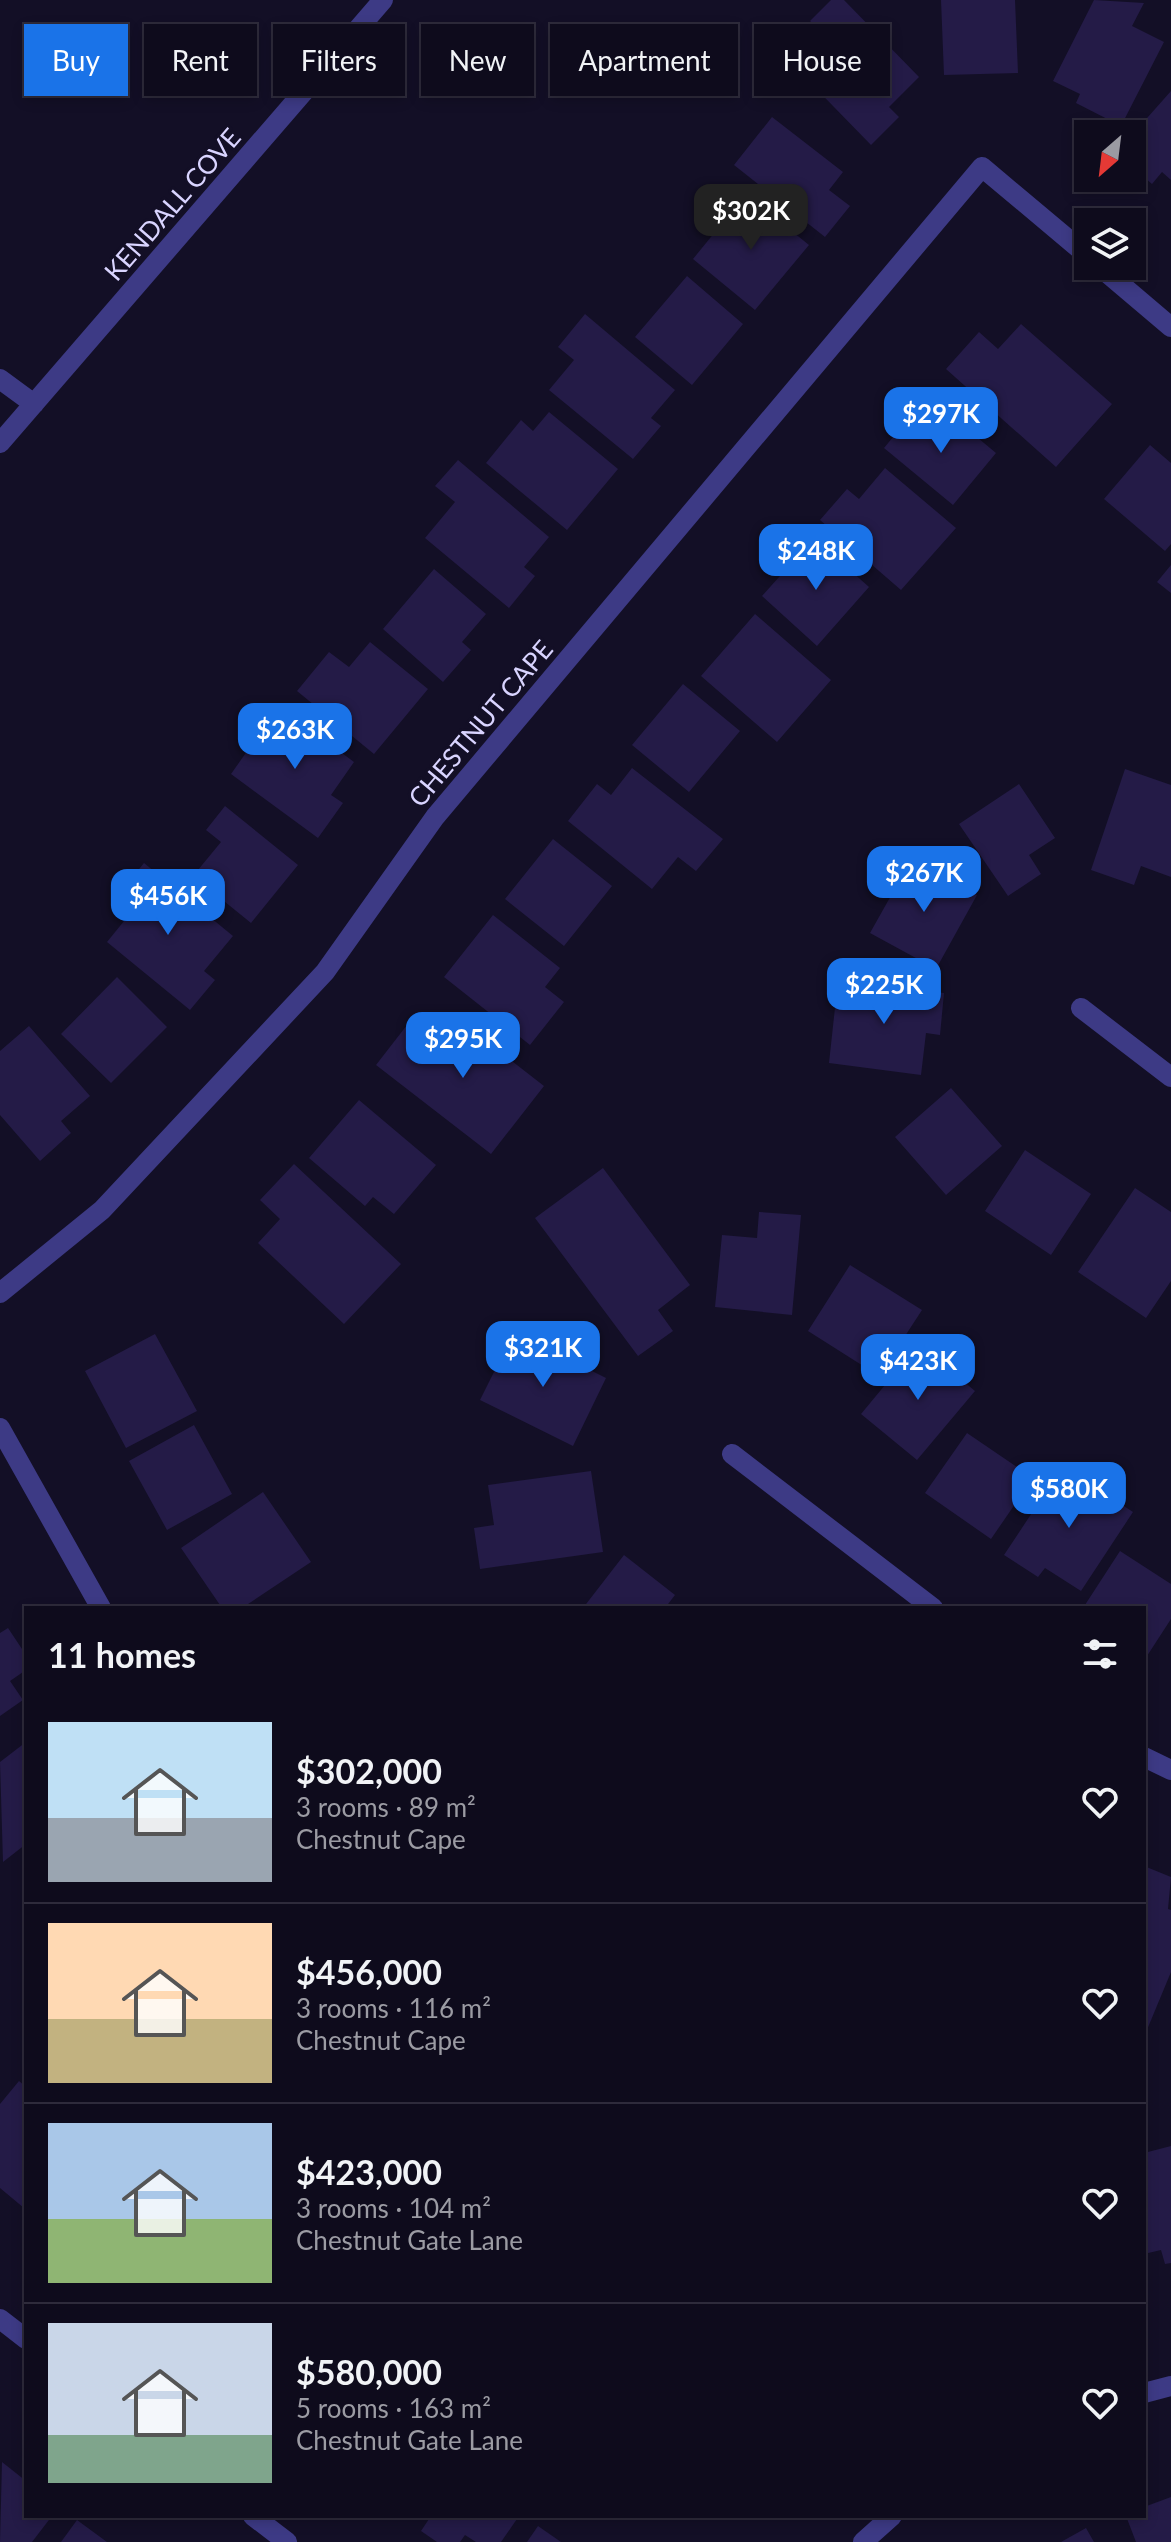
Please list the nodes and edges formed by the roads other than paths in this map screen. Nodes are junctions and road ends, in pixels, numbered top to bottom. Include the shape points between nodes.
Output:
1 (383, 0) edge
2 (1074, 244) edge
3 (1116, 280) edge
4 (1171, 327) edge
5 (0, 379) edge
6 (34, 404) junction
7 (0, 443) edge
8 (1081, 1008) dead end
9 (1171, 1077) edge
10 (0, 1293) edge
11 (0, 1428) edge
12 (732, 1454) dead end
13 (100, 1606) edge
14 (930, 1606) edge
15 (1146, 1758) edge
16 (1171, 1770) edge
17 (0, 2319) edge
18 (24, 2337) edge
19 (1171, 2386) edge
20 (1146, 2392) edge
21 (256, 2518) edge
22 (890, 2518) edge
23 (287, 2542) edge
24 (863, 2542) edge

1 - 6 street, KENDALL COVE
2 - 10 street, CHESTNUT CAPE via 982,167 435,817 325,972 102,1210
3 - 4 street
5 - 6 street
6 - 7 street, KENDALL COVE
8 - 9 street
11 - 13 street
12 - 14 street
15 - 16 street
17 - 18 street
19 - 20 street
21 - 23 street
22 - 24 street

